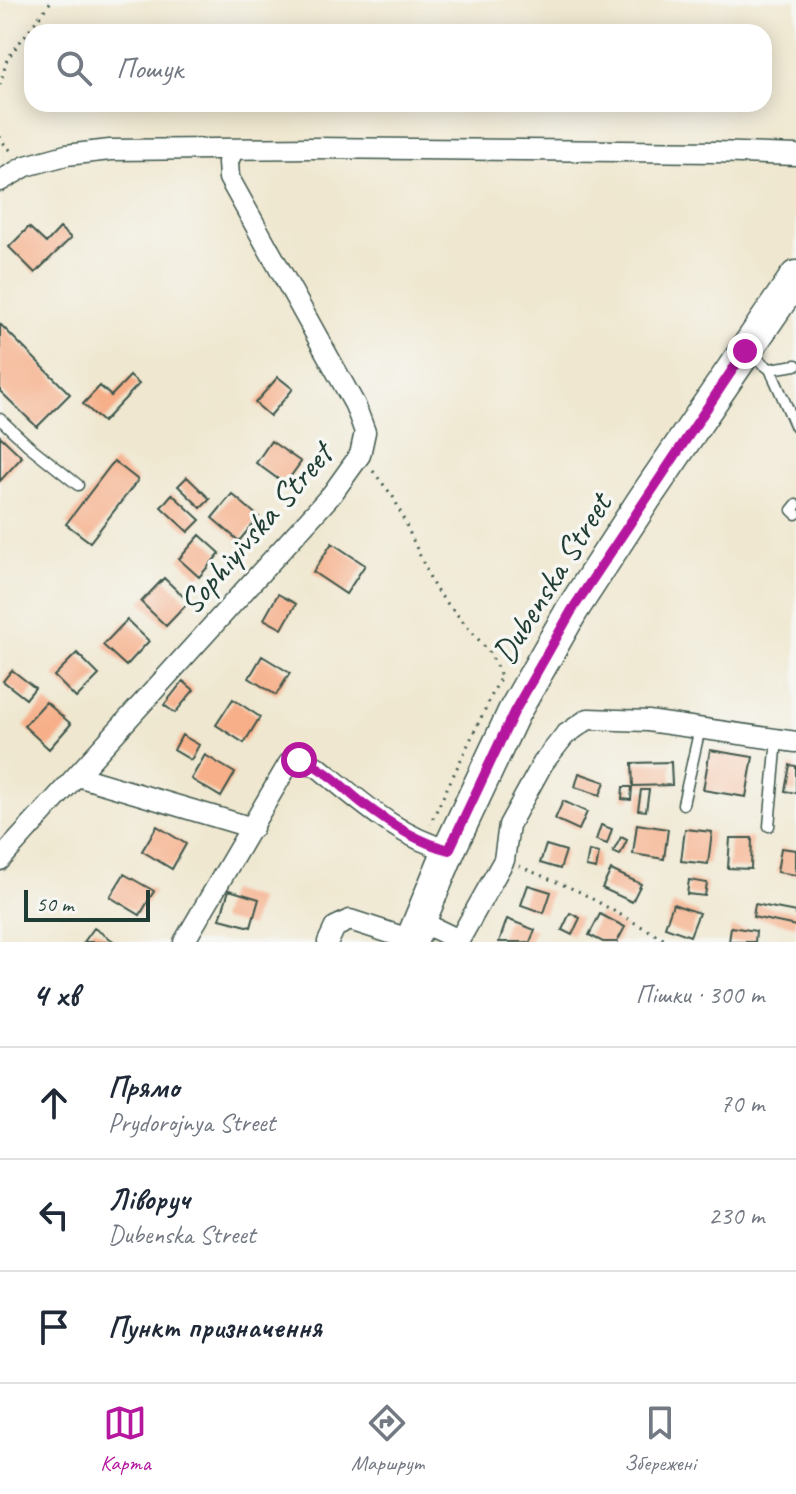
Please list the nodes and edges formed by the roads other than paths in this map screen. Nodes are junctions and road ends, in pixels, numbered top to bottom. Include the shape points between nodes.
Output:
1 (233, 150) junction
2 (796, 155) edge
3 (0, 181) edge
4 (796, 277) edge
5 (757, 360) junction
6 (796, 365) edge
7 (0, 419) edge
8 (796, 427) edge
9 (78, 485) dead end
10 (796, 505) edge
11 (796, 514) edge
12 (700, 728) junction
13 (787, 741) edge
14 (77, 776) junction
15 (683, 804) dead end
16 (769, 826) dead end
17 (253, 828) junction
18 (436, 846) junction
19 (0, 860) edge
20 (414, 934) edge
21 (460, 941) edge
22 (184, 942) edge
23 (328, 942) edge

1 - 2 street
1 - 3 street via 66,155 26,166
1 - 14 street, Sophiyivska Street via 229,178 355,405 365,432 360,455 332,494
4 - 5 main road, Dubenska Street
5 - 6 lane
5 - 8 lane
5 - 18 main road, Dubenska Street via 572,610
7 - 9 lane
10 - 11 lane
12 - 13 street
12 - 15 lane
12 - 21 street via 588,719 565,735 509,825 504,860
13 - 16 lane
14 - 17 street
14 - 19 street, Sophiyivska Street
17 - 18 street via 289,763 299,760 319,768 386,821
17 - 22 street
18 - 20 main road, Dubenska Street
20 - 21 street
20 - 23 street via 350,920 335,927

